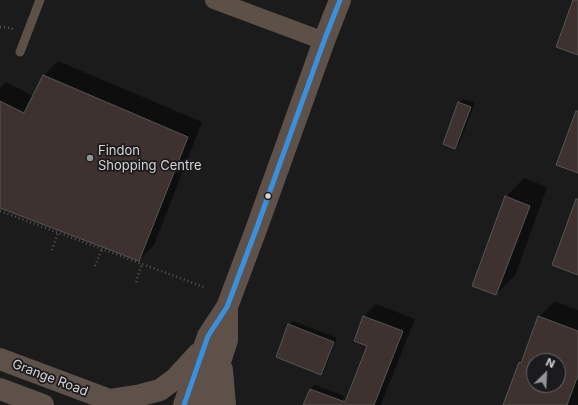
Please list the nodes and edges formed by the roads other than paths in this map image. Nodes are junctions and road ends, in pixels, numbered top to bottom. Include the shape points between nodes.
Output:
1 (40, 0) edge
2 (214, 0) edge
3 (340, 0) edge
4 (324, 41) junction
5 (20, 52) dead end
6 (212, 353) junction
7 (0, 359) edge
8 (0, 389) edge
9 (116, 403) edge
10 (43, 405) edge
11 (184, 405) edge
12 (206, 405) edge
13 (225, 405) edge

1 - 5 lane
2 - 4 street
3 - 4 main road
4 - 6 main road via 227,307 227,340
6 - 9 main road via 160,390
6 - 11 main road
6 - 12 main road
6 - 13 main road
7 - 9 main road, Grange Road
8 - 10 main road

